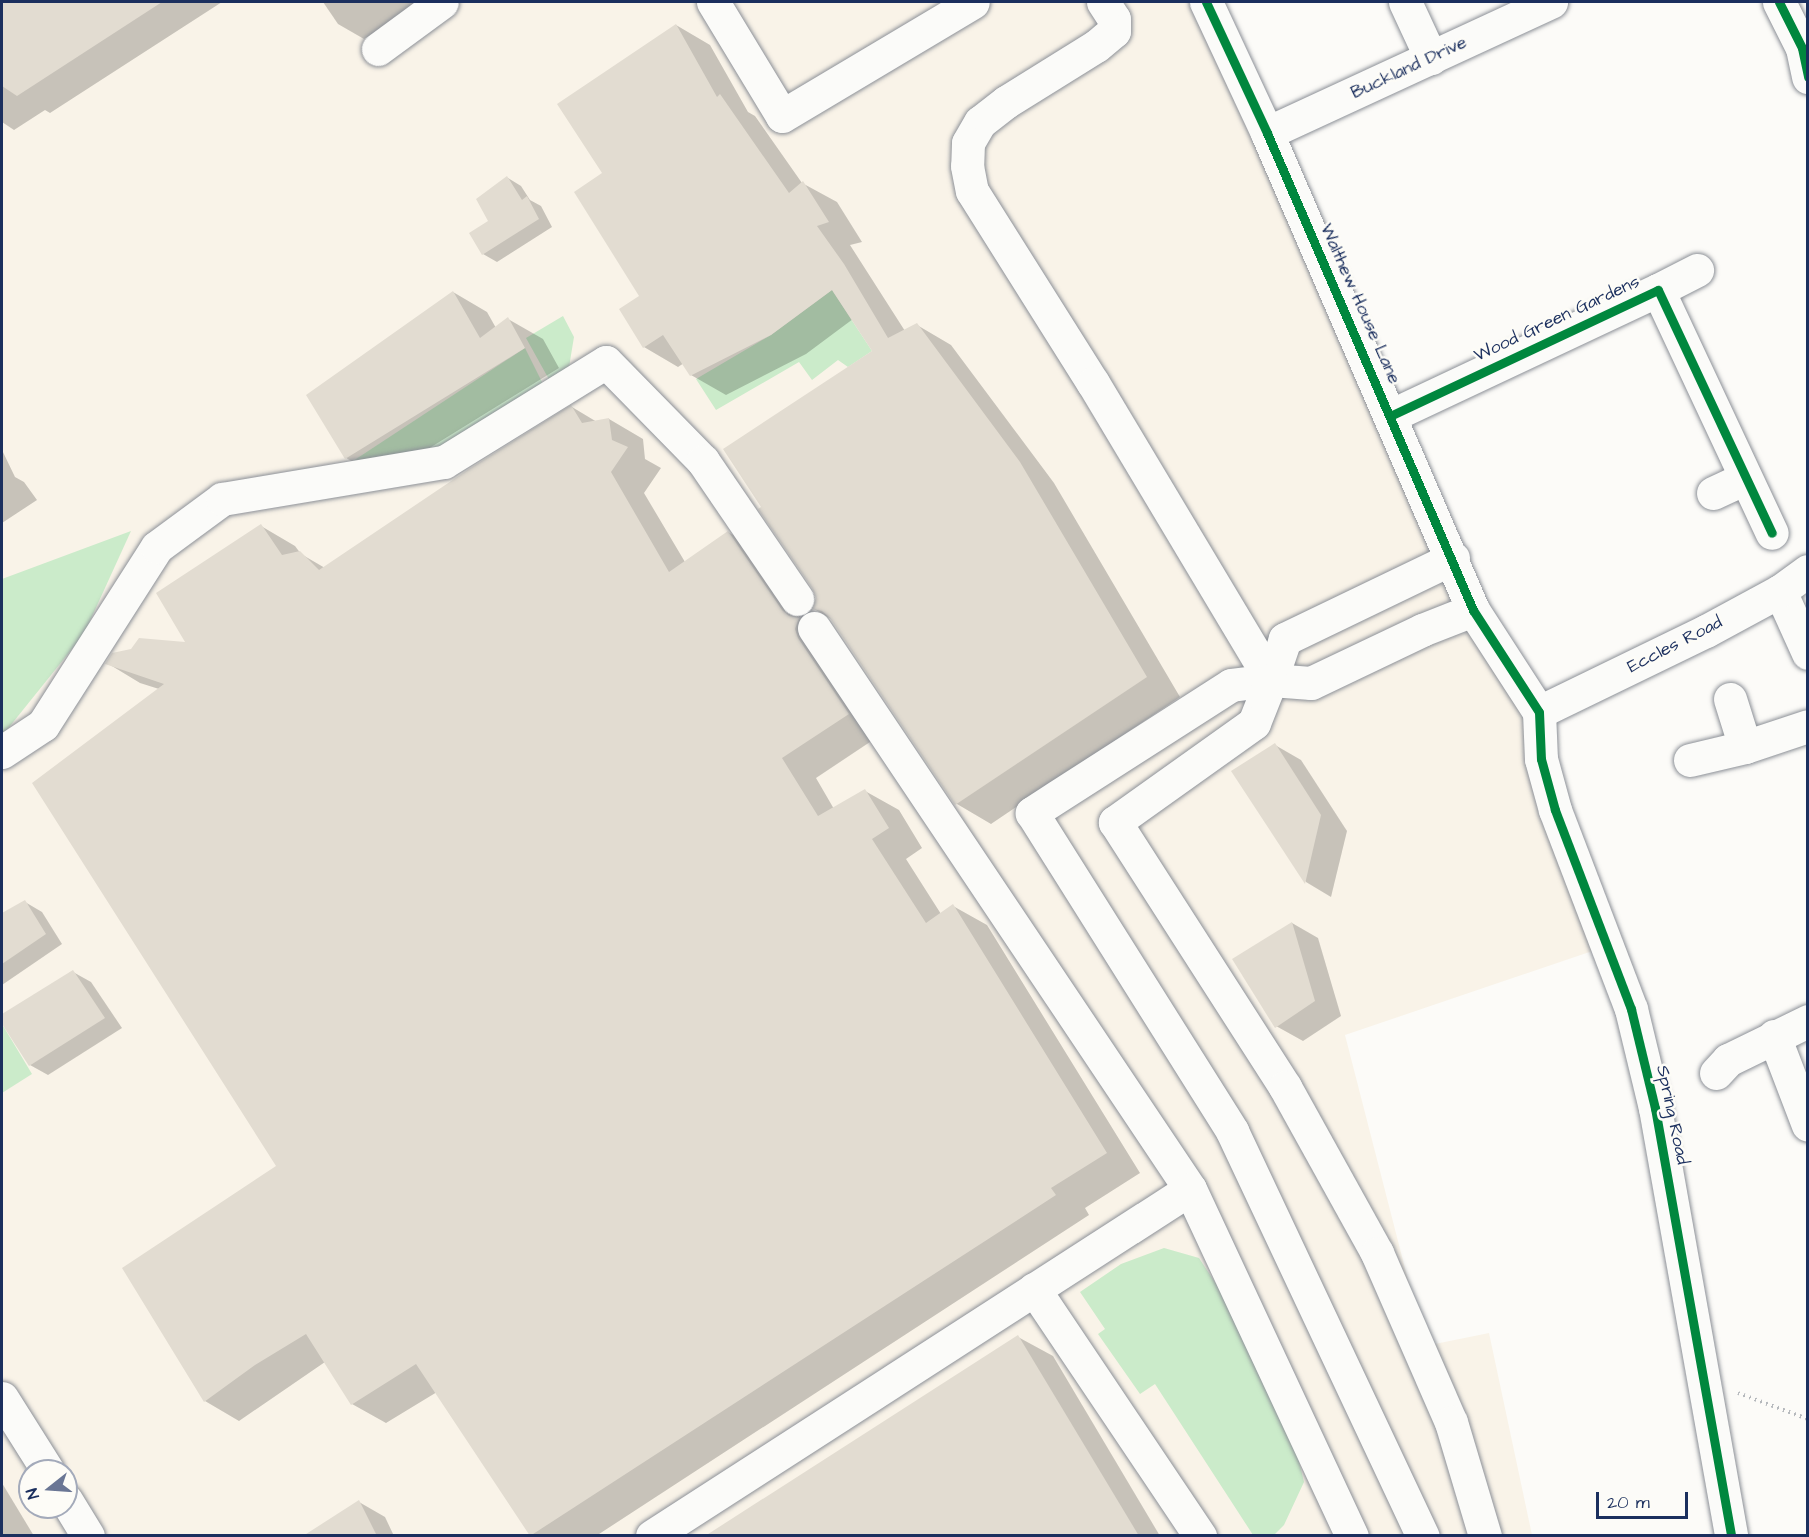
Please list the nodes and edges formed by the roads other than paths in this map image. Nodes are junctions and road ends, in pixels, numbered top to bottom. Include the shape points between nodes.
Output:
1 (442, 2) edge
2 (713, 2) edge
3 (973, 2) edge
4 (1103, 2) edge
5 (1206, 2) edge
6 (1405, 2) edge
7 (1551, 2) edge
8 (1779, 2) edge
9 (378, 49) dead end
10 (1806, 57) edge
11 (1431, 58) junction
12 (1267, 133) junction
13 (1697, 270) dead end
14 (1658, 290) junction
15 (1390, 416) junction
16 (1745, 478) junction
17 (1713, 493) dead end
18 (1772, 533) dead end
19 (1453, 558) junction
20 (1808, 571) edge
21 (1780, 591) junction
22 (796, 599) dead end
23 (1473, 610) junction
24 (814, 628) dead end
25 (1808, 653) edge
26 (1271, 680) junction
27 (1730, 699) dead end
28 (1539, 712) junction
29 (1808, 726) edge
30 (1745, 747) junction
31 (2, 752) edge
32 (1690, 760) dead end
33 (1808, 1021) edge
34 (1774, 1036) junction
35 (1716, 1073) dead end
36 (1808, 1125) edge
37 (1190, 1189) junction
38 (1034, 1289) junction
39 (2, 1398) edge
40 (40, 1459) edge
41 (78, 1519) edge
42 (88, 1536) edge
43 (652, 1536) edge
44 (1200, 1536) edge
45 (1353, 1536) edge
46 (1424, 1536) edge
47 (1485, 1536) edge
48 (1731, 1536) edge

1 - 9 street
2 - 3 street via 782,116
4 - 26 street via 1114,19 1114,31 980,122 968,143 972,191 1093,383
5 - 12 street, Walthew House Lane
6 - 11 street
7 - 11 street, Buckland Drive
8 - 10 street
11 - 12 street, Buckland Drive
12 - 15 street, Walthew House Lane
13 - 14 street, Wood Green Gardens
14 - 15 street, Wood Green Gardens
14 - 16 street, Wood Green Gardens
15 - 19 street, Walthew House Lane
16 - 17 street
16 - 18 street, Wood Green Gardens
19 - 23 street, Walthew House Lane
19 - 26 street via 1285,639
20 - 21 street, Eccles Road
21 - 25 street
21 - 28 street, Eccles Road
22 - 31 street via 703,461 606,362 444,462 222,499 157,547 43,725
23 - 26 street via 1311,683
23 - 28 street, Walthew House Lane
24 - 37 street
26 - 46 street via 1231,685 1032,813 1232,1131
26 - 47 street via 1254,723 1115,822 1286,1087 1377,1253 1451,1422
27 - 30 street
28 - 48 street, Spring Road via 1541,759 1555,810 1631,1009 1655,1108
29 - 30 street
30 - 32 street
33 - 34 street
34 - 35 street via 1728,1060
34 - 36 street
37 - 38 street
37 - 45 street
38 - 43 street
38 - 44 street
39 - 40 street
41 - 42 street

